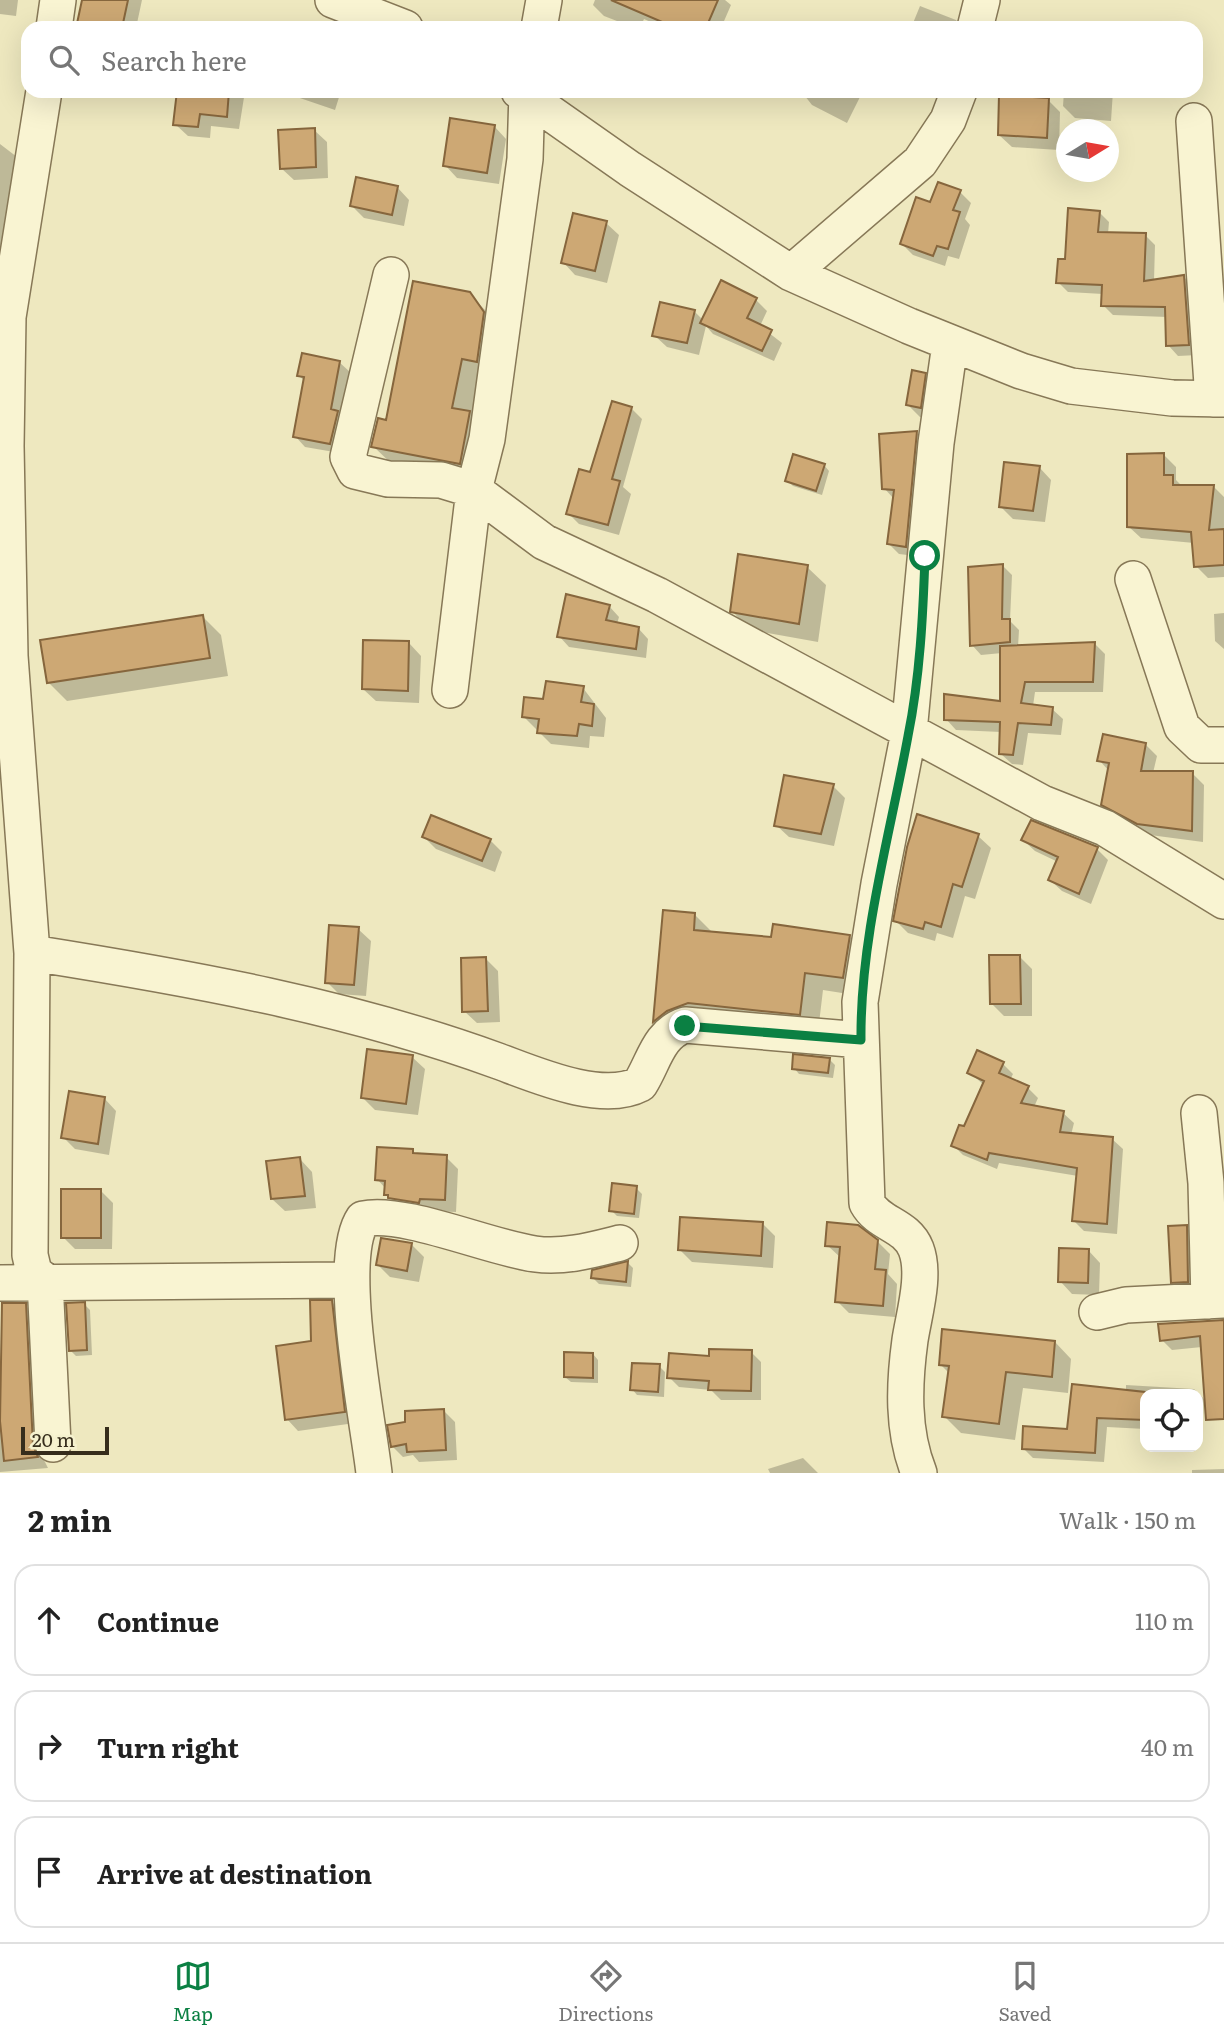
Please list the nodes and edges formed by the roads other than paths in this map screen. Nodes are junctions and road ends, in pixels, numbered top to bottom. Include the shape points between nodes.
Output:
1 (58, 0) edge
2 (333, 0) edge
3 (544, 0) edge
4 (982, 0) edge
5 (55, 21) edge
6 (387, 21) edge
7 (540, 21) edge
8 (977, 21) edge
9 (43, 98) edge
10 (524, 98) edge
11 (532, 98) edge
12 (956, 98) edge
13 (1194, 121) dead end
14 (791, 273) junction
15 (391, 275) dead end
16 (950, 344) junction
17 (1218, 399) edge
18 (474, 491) junction
19 (1133, 579) dead end
20 (450, 690) dead end
21 (909, 732) junction
22 (1224, 745) edge
23 (1224, 901) edge
24 (32, 953) junction
25 (861, 1040) junction
26 (1199, 1114) dead end
27 (620, 1243) dead end
28 (350, 1280) junction
29 (45, 1281) junction
30 (0, 1283) edge
31 (1217, 1301) edge
32 (1097, 1312) dead end
33 (54, 1444) dead end
34 (374, 1473) edge
35 (919, 1473) edge

1 - 5 street
2 - 6 street
3 - 7 street
4 - 8 street
9 - 24 street via 8,317 6,382 10,656
10 - 18 street via 523,172 487,439
11 - 14 street via 641,176
12 - 14 street via 948,120 920,162
13 - 17 street
14 - 16 street
15 - 18 street via 348,457 355,471 387,479 441,480
16 - 17 street via 1071,386
16 - 21 street via 936,443
18 - 20 street
18 - 21 street via 544,542 657,595
19 - 22 street via 1182,727 1201,745
21 - 23 street via 1042,803 1105,828
21 - 25 street via 860,1002
24 - 25 street via 260,993 426,1035 525,1071 615,1092 640,1084 662,1040 685,1026
24 - 29 street via 30,1255 34,1272
25 - 35 street via 867,1203 876,1216 905,1231 918,1257 904,1399
26 - 31 street
27 - 28 street via 563,1256 534,1254 375,1216 360,1224
28 - 29 street
28 - 34 street
29 - 30 street
29 - 33 street
31 - 32 street via 1126,1305

